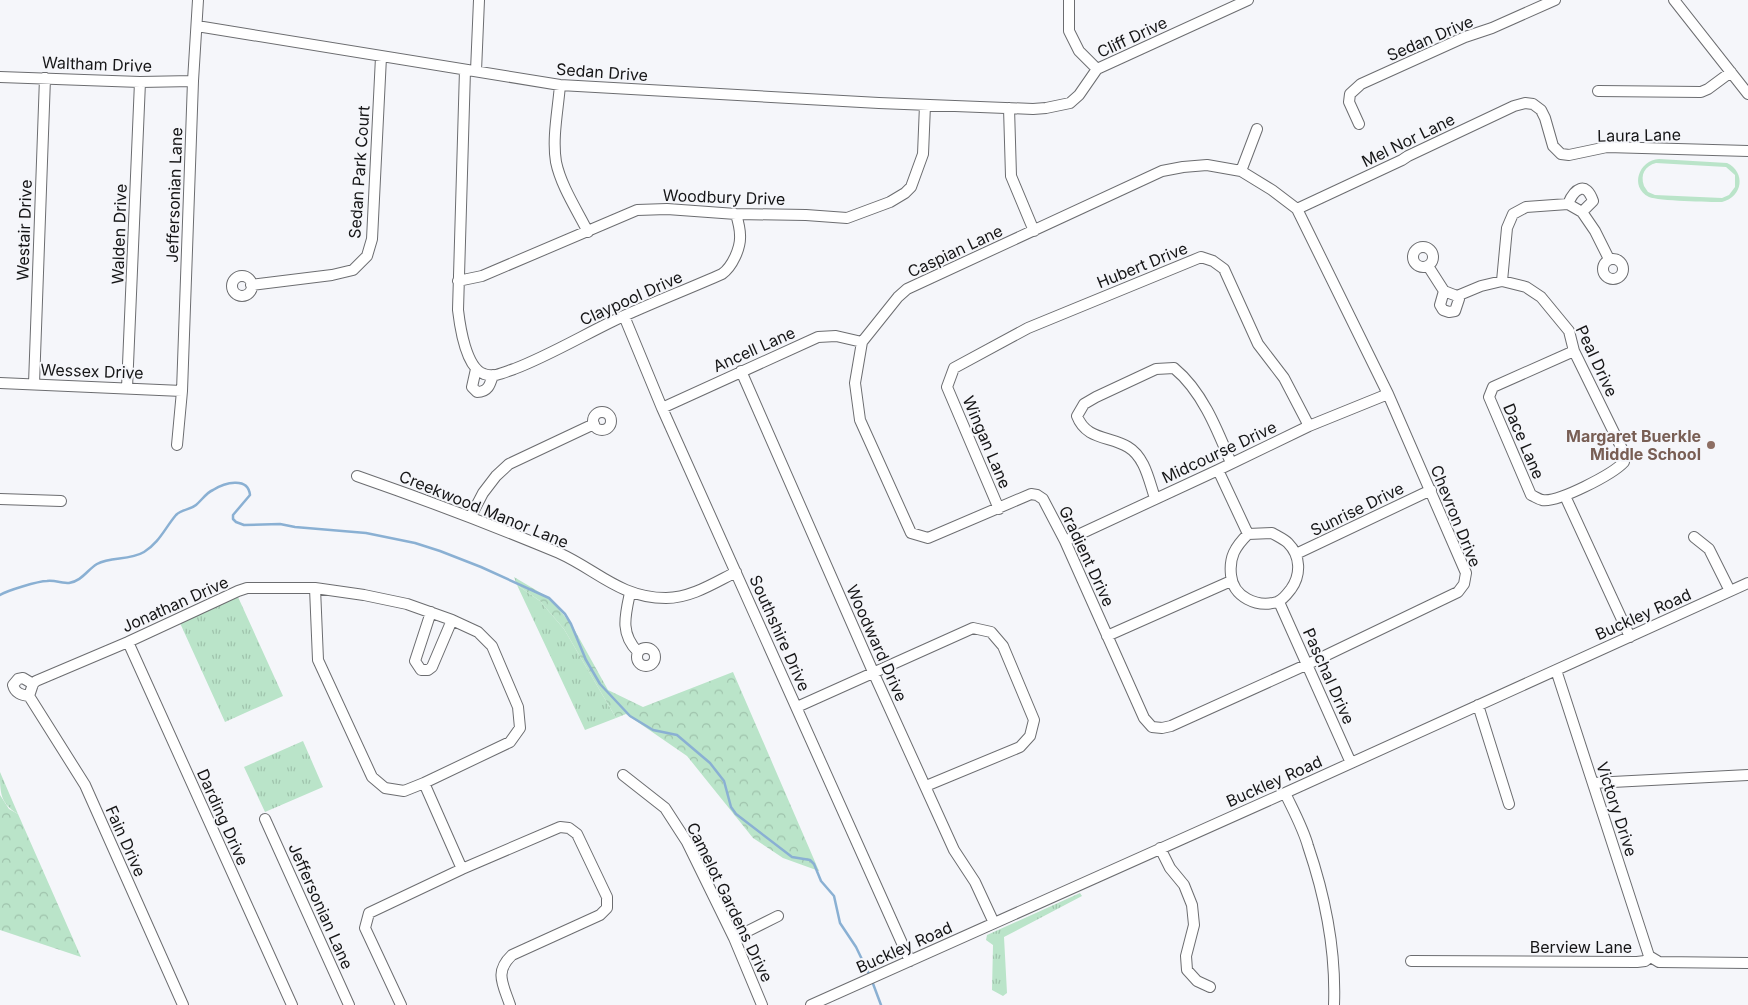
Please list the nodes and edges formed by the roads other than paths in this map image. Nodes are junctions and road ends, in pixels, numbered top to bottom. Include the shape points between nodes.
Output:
1 (198, 0) edge
2 (479, 0) edge
3 (1069, 0) edge
4 (1248, 0) edge
5 (1554, 0) edge
6 (1674, 0) edge
7 (197, 26) junction
8 (380, 57) junction
9 (1096, 69) junction
10 (465, 70) junction
11 (476, 71) junction
12 (1731, 72) junction
13 (0, 77) edge
14 (45, 78) junction
15 (193, 81) junction
16 (140, 82) junction
17 (560, 86) junction
18 (1598, 91) dead end
19 (1748, 94) edge
20 (1534, 104) joint
21 (925, 105) junction
22 (1009, 108) junction
23 (1360, 124) dead end
24 (1257, 129) dead end
25 (1748, 151) edge
26 (1241, 171) junction
27 (1568, 204) junction
28 (1297, 209) junction
29 (1582, 212) junction
30 (736, 214) junction
31 (1034, 231) junction
32 (588, 232) junction
33 (1608, 259) dead end
34 (1428, 266) dead end
35 (458, 281) junction
36 (1502, 281) junction
37 (252, 285) dead end
38 (1444, 291) junction
39 (1457, 296) junction
40 (624, 316) junction
41 (862, 342) junction
42 (1574, 351) junction
43 (476, 369) junction
44 (741, 371) junction
45 (493, 376) junction
46 (0, 383) edge
47 (34, 384) junction
48 (947, 387) joint
49 (127, 388) junction
50 (182, 391) junction
51 (1388, 394) junction
52 (662, 408) junction
53 (594, 424) dead end
54 (1309, 426) junction
55 (177, 445) dead end
56 (1231, 463) junction
57 (1218, 470) junction
58 (358, 476) dead end
59 (1430, 490) junction
60 (1565, 496) junction
61 (1156, 498) junction
62 (0, 499) edge
63 (62, 502) dead end
64 (998, 509) junction
65 (471, 516) junction
66 (911, 533) joint
67 (1248, 534) junction
68 (1694, 537) dead end
69 (1065, 541) junction
70 (1296, 554) junction
71 (736, 572) junction
72 (1231, 581) junction
73 (1748, 583) edge
74 (315, 588) junction
75 (1730, 591) junction
76 (630, 593) junction
77 (1279, 602) junction
78 (431, 612) junction
79 (452, 620) junction
80 (1107, 636) junction
81 (1630, 637) junction
82 (128, 642) junction
83 (638, 652) dead end
84 (1308, 664) junction
85 (1556, 670) junction
86 (874, 674) junction
87 (33, 684) junction
88 (29, 696) junction
89 (1478, 705) junction
90 (797, 707) junction
91 (1152, 728) joint
92 (1351, 763) junction
93 (622, 775) dead end
94 (1748, 775) edge
95 (424, 783) junction
96 (1593, 783) junction
97 (926, 786) junction
98 (1285, 793) junction
99 (1509, 804) dead end
100 (265, 819) dead end
101 (1160, 848) junction
102 (462, 869) junction
103 (778, 916) dead end
104 (994, 923) junction
105 (734, 938) junction
106 (1650, 957) junction
107 (910, 961) junction
108 (1411, 961) dead end
109 (1748, 963) edge
110 (1210, 987) dead end
111 (182, 1005) edge
112 (292, 1005) edge
113 (349, 1005) edge
114 (401, 1005) edge
115 (510, 1005) edge
116 (762, 1005) edge
117 (811, 1005) edge
118 (1334, 1005) edge

1 - 7 street, Jeffersonian Lane
2 - 11 street
3 - 9 street via 1069,31 1079,51
4 - 9 street, Cliff Drive
5 - 23 street, Sedan Drive via 1361,84 1350,94 1349,102
6 - 12 street
7 - 8 street, Sedan Drive
7 - 15 street, Jeffersonian Lane
8 - 10 street, Sedan Drive
8 - 37 street, Sedan Park Court via 372,239 366,256 353,270
9 - 22 street, Cliff Drive via 1079,96 1070,103 1046,108
10 - 11 street, Sedan Drive
10 - 35 street, Claypool Drive
11 - 17 street, Sedan Drive
12 - 18 street via 1701,92
12 - 19 street
13 - 14 street, Waltham Drive
14 - 16 street, Waltham Drive
14 - 47 street, Westair Drive
15 - 16 street, Waltham Drive
15 - 50 street, Jeffersonian Lane
16 - 49 street, Walden Drive
17 - 21 street, Sedan Drive
17 - 32 street via 556,163
20 - 25 street, Laura Lane via 1541,110 1553,146 1561,154 1606,147
20 - 28 street, Mel Nor Lane via 1525,102 1514,106
21 - 22 street, Sedan Drive
21 - 30 street, Woodbury Drive via 923,154 911,186 897,198 847,218
22 - 31 street via 1011,176
24 - 26 street
26 - 28 street, Chevron Drive
26 - 31 street, Caspian Lane via 1207,165 1162,171
27 - 29 street
27 - 29 street via 1574,191 1586,189 1593,201
27 - 36 street via 1526,206 1513,214 1507,228
28 - 51 street, Chevron Drive
29 - 33 street
30 - 32 street, Woodbury Drive via 637,210
30 - 40 street, Claypool Drive via 741,236 733,264 728,270
31 - 41 street, Caspian Lane via 907,289
32 - 35 street, Woodbury Drive via 482,276
34 - 38 street
35 - 43 street, Claypool Drive via 460,329
36 - 39 street, Peal Drive
36 - 42 street, Peal Drive via 1526,287 1541,297 1568,331
38 - 39 street
38 - 39 street via 1440,305 1443,310 1455,311
40 - 45 street, Claypool Drive
40 - 52 street, Southshire Drive
41 - 44 street, Ancell Lane via 836,336 818,337
41 - 66 street, Caspian Lane via 855,383 860,420
42 - 60 street, Peal Drive via 1624,453 1624,462 1617,470
42 - 60 street, Dace Lane via 1493,387 1489,397 1531,495 1543,500
43 - 45 street
43 - 45 street, Claypool Drive via 472,387 477,392 489,388
44 - 52 street, Ancell Lane
44 - 86 street, Woodward Drive
46 - 47 street, Wessex Drive
47 - 49 street, Wessex Drive
48 - 54 street, Hubert Drive via 954,368 1028,328 1201,257 1224,268 1258,344 1284,378
48 - 64 street, Wingan Lane
49 - 50 street, Wessex Drive
50 - 55 street, Jeffersonian Lane
51 - 54 street, Midcourse Drive
51 - 59 street, Chevron Drive
52 - 71 street, Southshire Drive
53 - 65 street via 509,464 496,476
54 - 56 street, Midcourse Drive
56 - 57 street, Midcourse Drive
56 - 61 street via 1215,424 1186,378 1174,368 1156,369 1084,404 1077,416 1081,426 1128,447 1142,461
57 - 61 street, Midcourse Drive
57 - 67 street
58 - 65 street, Creekwood Manor Lane
59 - 70 street, Sunrise Drive
59 - 84 street, Chevron Drive via 1466,574 1464,584 1458,592
60 - 81 street
61 - 69 street, Midcourse Drive
62 - 63 street
64 - 66 street, Gradient Drive via 928,538
64 - 69 street, Gradient Drive via 1031,494 1037,495 1043,498
65 - 76 street, Creekwood Manor Lane via 562,554
67 - 70 street via 1272,533 1288,542
67 - 72 street via 1233,553
68 - 75 street via 1709,549
69 - 80 street, Gradient Drive
70 - 77 street via 1299,569 1295,583
71 - 76 street, Creekwood Manor Lane via 688,595 667,598
71 - 90 street, Southshire Drive
72 - 77 street via 1239,594 1256,604
72 - 80 street
73 - 75 street, Buckley Road
74 - 78 street, Jonathan Drive via 381,598
74 - 82 street, Jonathan Drive via 247,588
74 - 95 street, Jonathan Drive via 318,660 372,777 385,788 404,791
75 - 81 street, Buckley Road
76 - 83 street via 625,615 627,636
77 - 84 street, Paschal Drive
78 - 79 street, Jonathan Drive
78 - 79 street via 414,661 421,670 432,667
79 - 95 street, Jonathan Drive via 478,632 492,646 518,708 520,728 510,742
80 - 91 street, Gradient Drive via 1144,718
81 - 85 street, Buckley Road
82 - 87 street, Jonathan Drive
82 - 112 street, Darding Drive
84 - 91 street, Chevron Drive via 1171,726
84 - 92 street, Paschal Drive
85 - 89 street, Buckley Road
85 - 96 street, Victory Drive
86 - 90 street
86 - 97 street, Woodward Drive
86 - 97 street via 973,628 991,632 1003,646 1034,720 1030,736 1020,748
87 - 88 street
87 - 88 street, Jonathan Drive via 23,678 13,685 18,694
88 - 111 street, Fain Drive via 85,786
89 - 92 street, Buckley Road
89 - 99 street
90 - 107 street, Southshire Drive
92 - 98 street, Buckley Road
93 - 105 street, Camelot Gardens Drive via 665,808 686,842
94 - 96 street
95 - 102 street
96 - 106 street, Victory Drive
97 - 104 street, Woodward Drive via 954,850 975,882
98 - 101 street, Buckley Road
98 - 118 street via 1308,844 1325,907
100 - 113 street, Jeffersonian Lane
101 - 104 street, Buckley Road
101 - 110 street via 1184,885 1192,905 1194,926 1186,956 1187,970 1197,981
102 - 114 street via 369,913 366,928
102 - 115 street via 560,827 568,828 577,834 607,897 607,908 600,915 512,954 506,960 501,978
103 - 105 street
104 - 107 street, Buckley Road
105 - 116 street, Camelot Gardens Drive
106 - 108 street, Berview Lane via 1637,962
106 - 109 street, Berview Lane via 1659,962
107 - 117 street, Buckley Road

